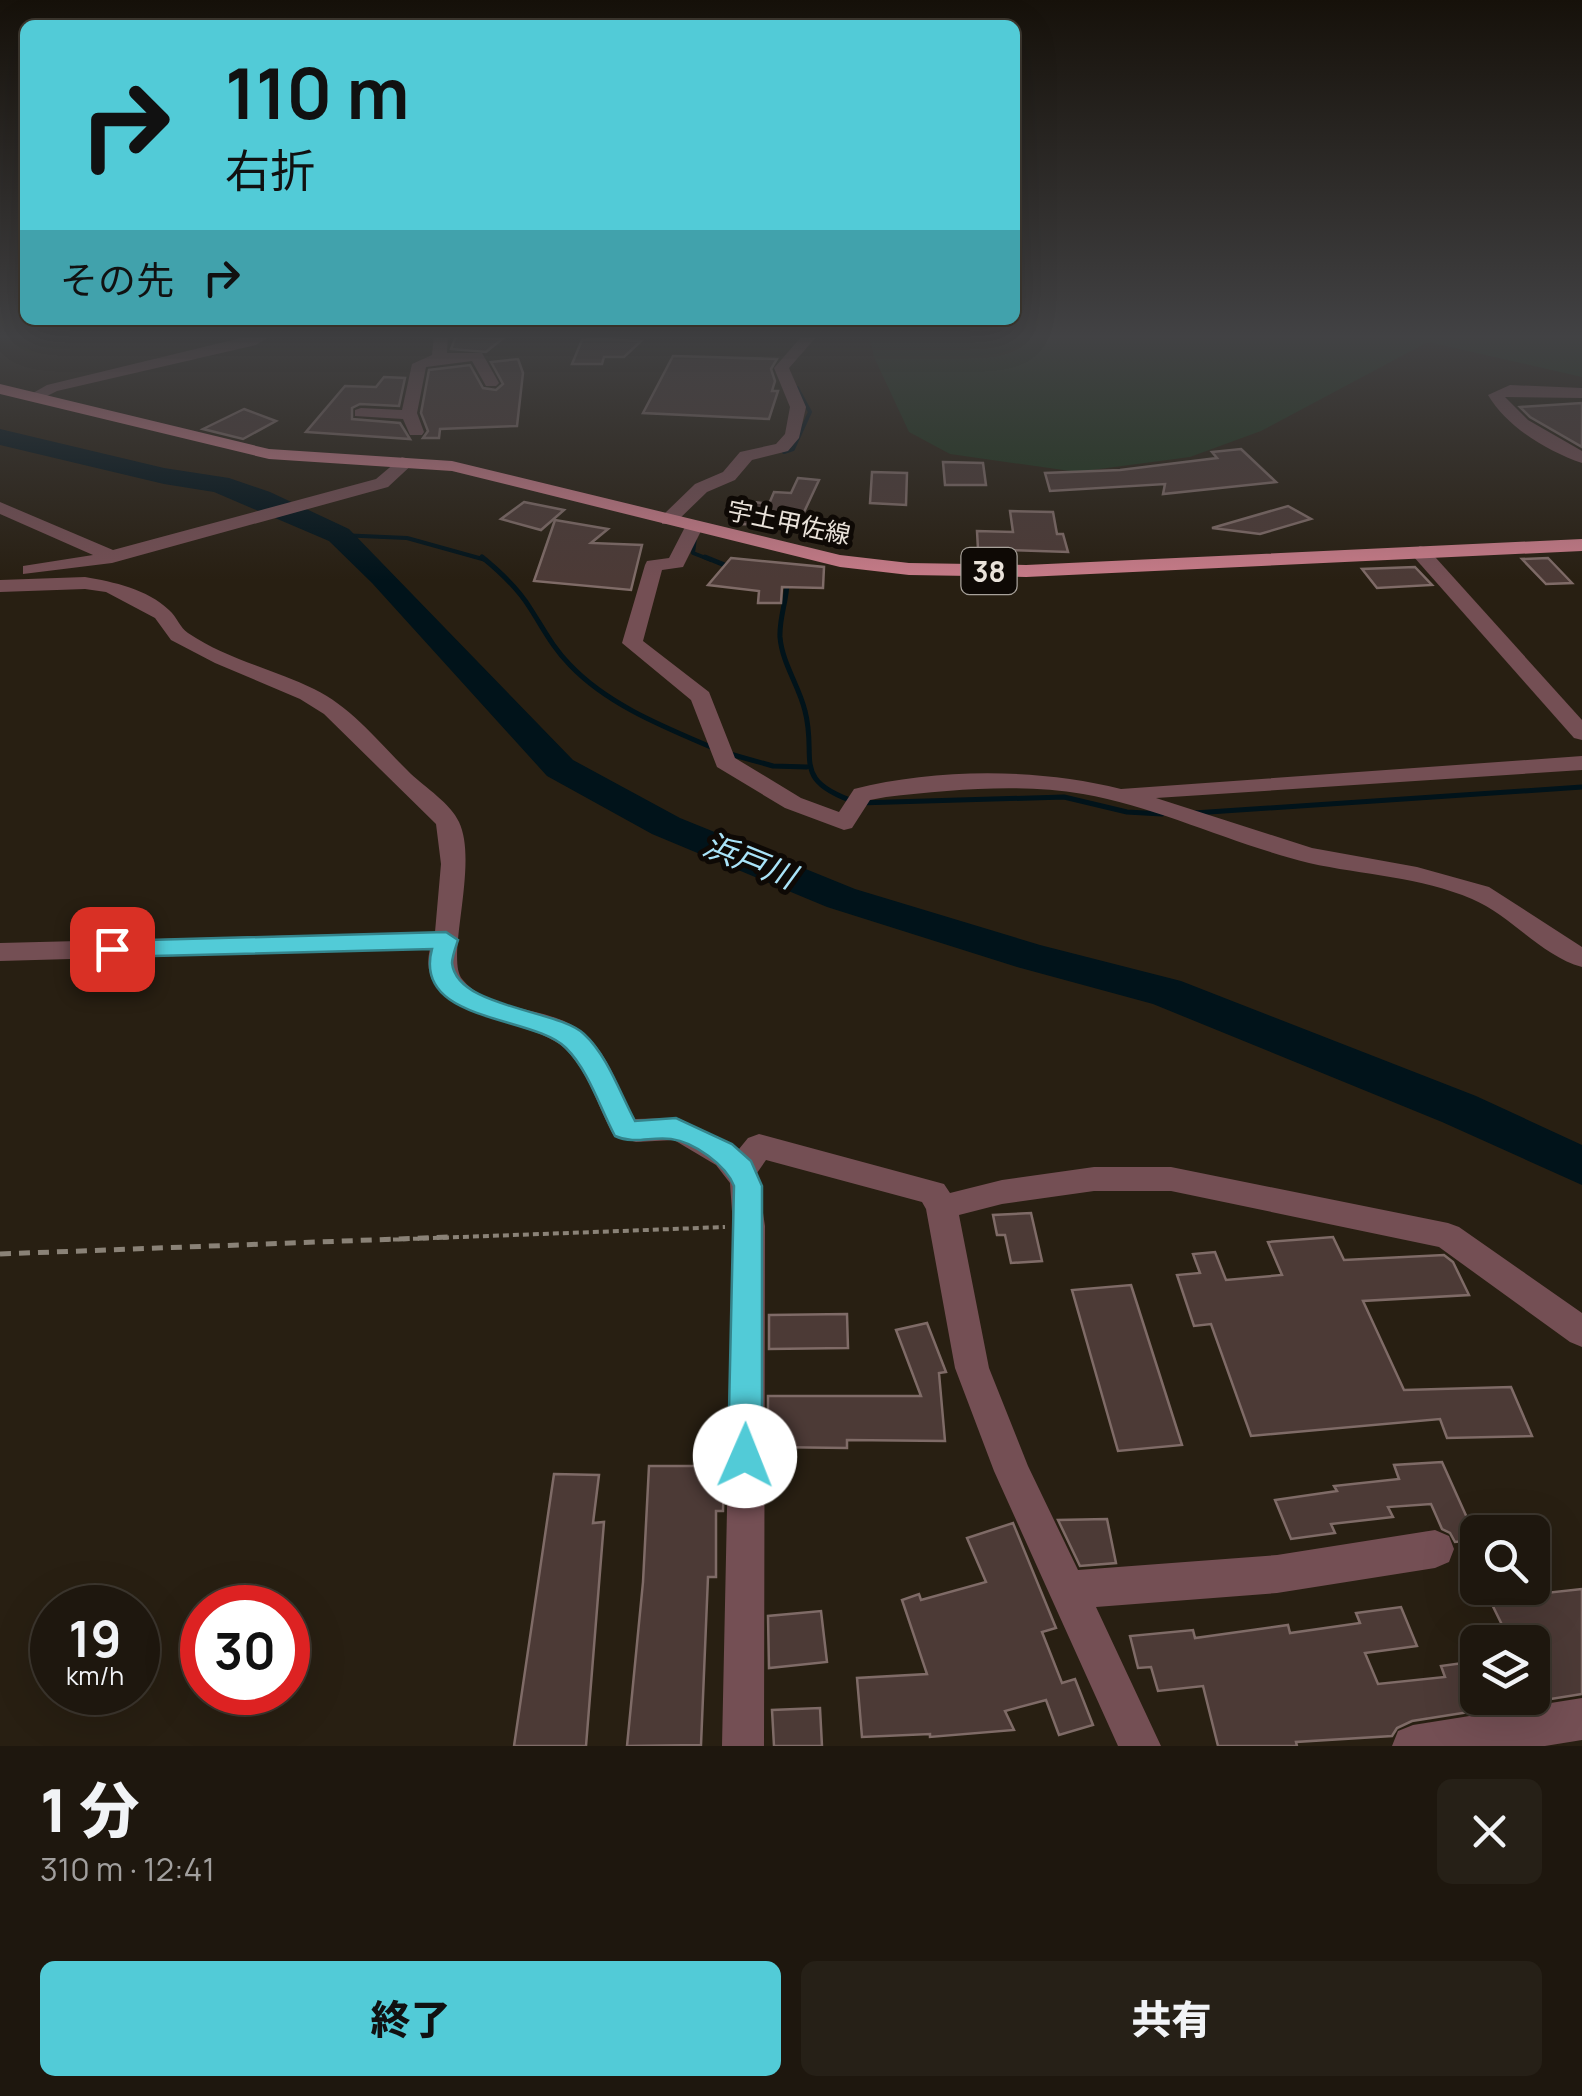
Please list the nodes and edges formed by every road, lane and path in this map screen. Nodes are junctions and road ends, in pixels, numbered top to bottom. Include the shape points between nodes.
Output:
1 (115, 416) edge
2 (382, 416) edge
3 (414, 416) edge
4 (796, 416) edge
5 (1515, 416) edge
6 (1582, 458) edge
7 (408, 461) junction
8 (0, 507) edge
9 (668, 520) junction
10 (694, 526) junction
11 (1582, 544) edge
12 (1420, 552) junction
13 (119, 554) junction
14 (0, 571) edge
15 (0, 586) edge
16 (1582, 733) edge
17 (1582, 763) edge
18 (1110, 794) junction
19 (446, 940) junction
20 (0, 952) edge
21 (1582, 958) edge
22 (742, 1169) junction
23 (942, 1207) junction
24 (749, 1226) junction
25 (0, 1254) edge
26 (1582, 1332) edge
27 (1435, 1549) dead end
28 (1067, 1590) junction
29 (1582, 1718) edge
30 (743, 1746) edge
31 (1140, 1746) edge
32 (1413, 1746) edge

1 - 7 main road, 宇土甲佐線 / 38 via 270,454
2 - 3 street via 413,423
4 - 9 street via 782,448 746,456
5 - 6 street
7 - 9 main road, 宇土甲佐線 / 38 via 485,473
7 - 13 street via 382,483
8 - 13 street
9 - 10 main road, 宇土甲佐線 / 38
10 - 12 main road, 宇土甲佐線 / 38 via 840,561 929,570
10 - 18 street via 676,563 654,566 632,642 701,696 724,762 793,803 844,823 862,794 899,787 1038,784
11 - 12 main road, 宇土甲佐線 / 38
12 - 16 street
13 - 14 street
15 - 19 street via 110,588 162,614 178,636 332,709 447,822 454,843
17 - 18 street
18 - 21 street via 1254,841 1480,892
19 - 20 street
19 - 22 street via 440,963 451,988 573,1038 625,1128 676,1128
22 - 23 street via 759,1146 913,1185 933,1193
22 - 24 street
23 - 26 street via 1094,1179 1171,1179 1448,1236
23 - 28 street via 964,1340 1012,1472
24 - 25 path
24 - 30 street
27 - 28 street via 1277,1574
28 - 31 street
29 - 32 street

